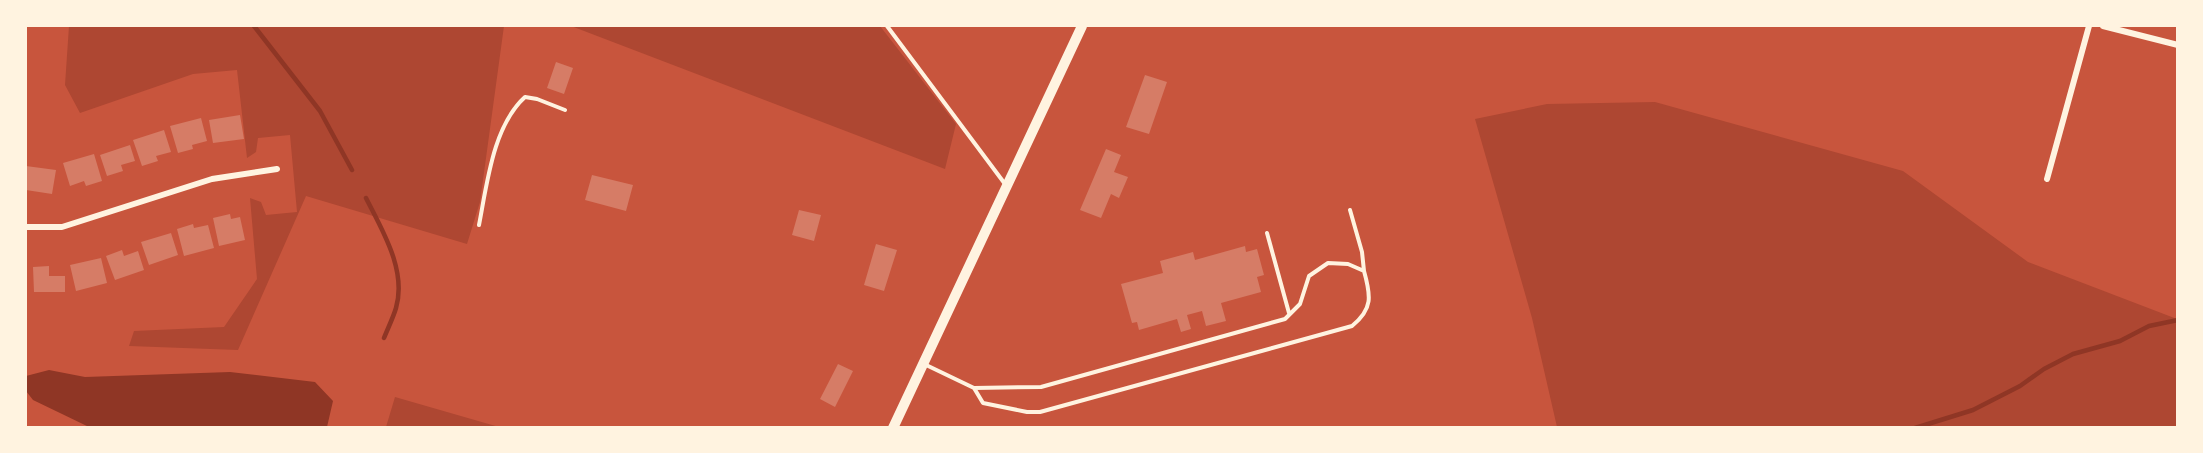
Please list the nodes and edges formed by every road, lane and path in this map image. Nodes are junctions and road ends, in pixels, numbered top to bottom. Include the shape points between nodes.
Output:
1 (887, 26) edge
2 (1082, 26) edge
3 (2089, 26) edge
4 (2103, 26) edge
5 (2178, 45) edge
6 (565, 110) dead end
7 (277, 169) dead end
8 (2047, 179) dead end
9 (1007, 187) junction
10 (1350, 210) dead end
11 (479, 225) dead end
12 (26, 227) edge
13 (1267, 233) dead end
14 (1364, 271) junction
15 (1290, 314) junction
16 (923, 364) junction
17 (974, 388) junction
18 (893, 428) edge

1 - 9 lane
2 - 9 street
3 - 8 street
4 - 5 street
6 - 11 lane via 525,97 513,108 501,136
7 - 12 street via 212,179 62,227
9 - 16 street
10 - 14 lane
13 - 15 lane
14 - 15 lane via 1348,264 1322,266 1309,276 1300,304
14 - 17 lane via 1370,305 1352,326 1040,412 983,403
15 - 17 lane via 1255,329 1041,387
16 - 17 lane
16 - 18 street

